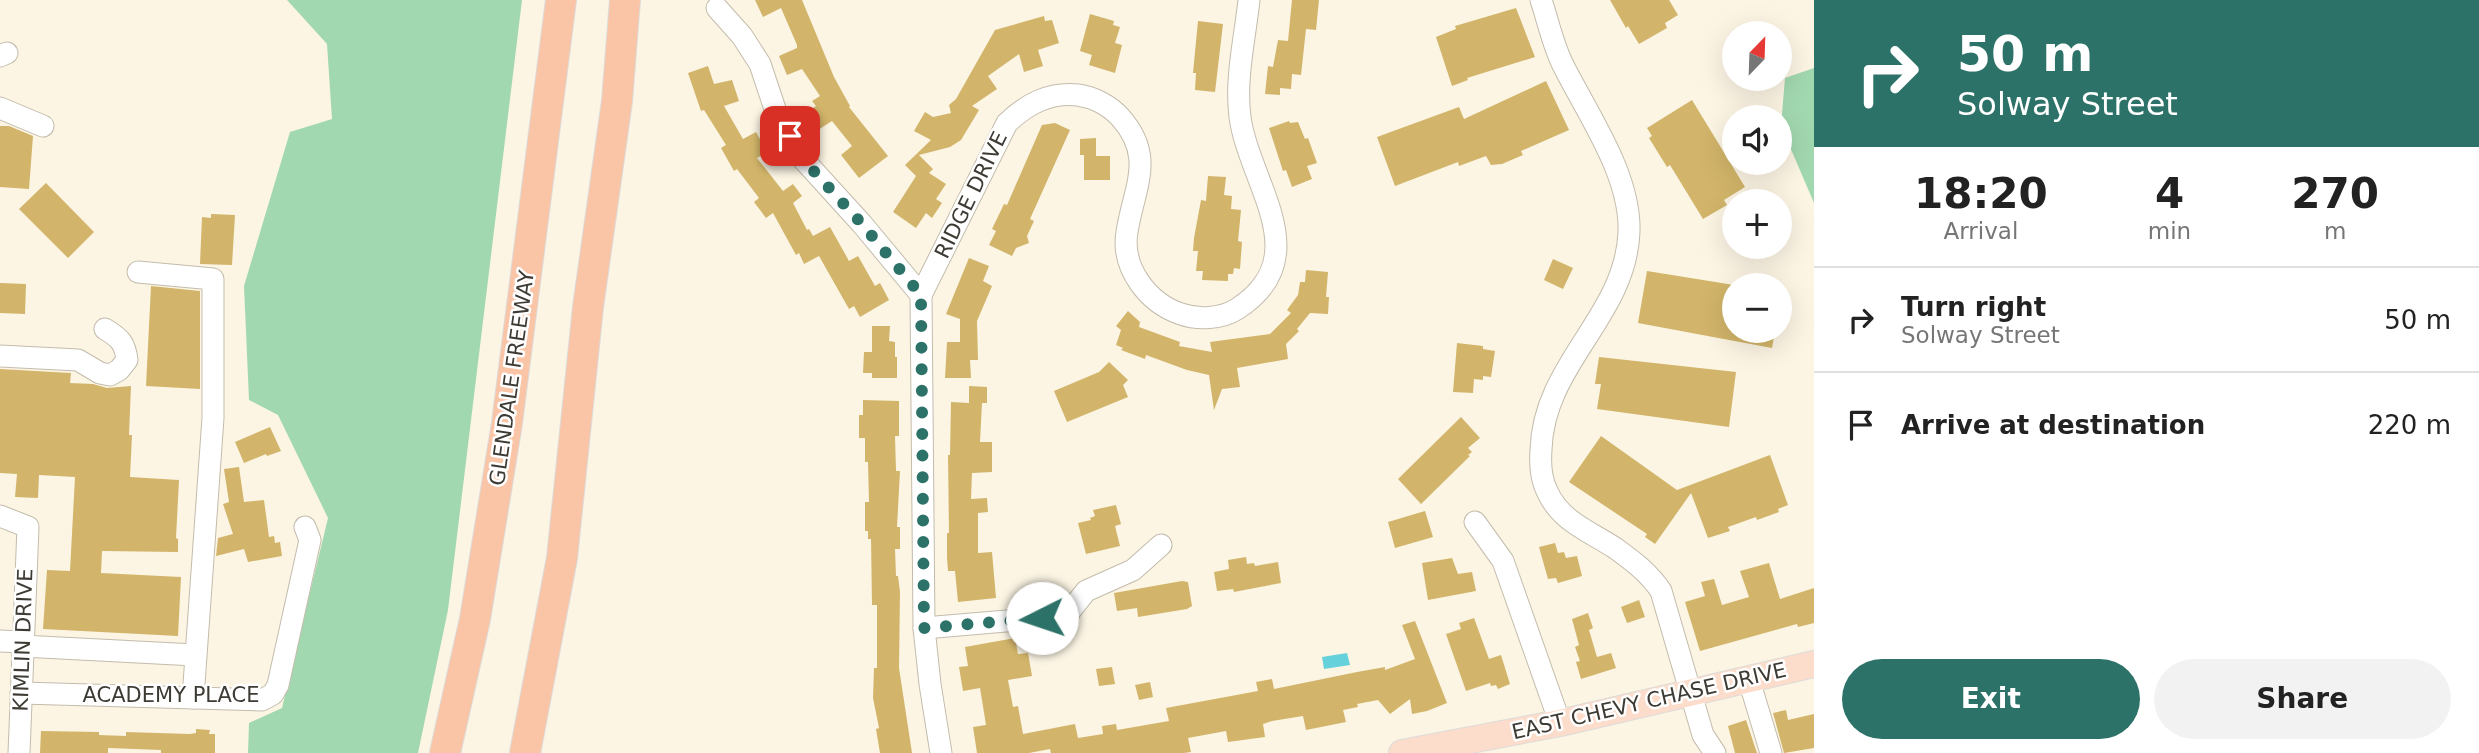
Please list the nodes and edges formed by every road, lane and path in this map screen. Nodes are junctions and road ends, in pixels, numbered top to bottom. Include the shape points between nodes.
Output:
1 (561, 0) edge
2 (1249, 0) edge
3 (1541, 0) edge
4 (626, 7) edge
5 (717, 8) dead end
6 (0, 108) edge
7 (43, 126) dead end
8 (138, 272) dead end
9 (921, 295) junction
10 (105, 329) dead end
11 (0, 356) edge
12 (0, 516) edge
13 (1475, 522) dead end
14 (305, 527) dead end
15 (1161, 545) dead end
16 (924, 628) junction
17 (0, 641) edge
18 (22, 644) junction
19 (195, 655) junction
20 (1814, 664) edge
21 (1749, 680) junction
22 (14, 690) edge
23 (1691, 694) junction
24 (192, 698) junction
25 (1560, 723) junction
26 (19, 753) edge
27 (445, 753) edge
28 (525, 753) edge
29 (942, 753) edge
30 (1402, 753) edge
31 (1715, 753) edge
32 (1771, 753) edge

1 - 27 highway, GLENDALE FREEWAY via 507,423 475,619
2 - 9 street, RIDGE DRIVE via 1240,116 1274,222 1277,250 1268,279 1247,303 1218,316 1187,316 1157,302 1144,289 1130,262 1126,233 1142,170 1136,142 1115,112 1086,96 1069,94 1036,101 1007,123
3 - 23 street via 1562,62 1618,170 1629,229 1627,256 1615,291 1564,370 1541,427 1545,489 1565,518 1650,575 1661,591
4 - 28 highway via 562,558
5 - 9 street via 760,64 777,115 802,158
6 - 7 street
8 - 19 street via 213,279 213,418
9 - 16 street
10 - 11 street via 120,337 126,347 127,360 110,375 78,360
12 - 18 street, KIMLIN DRIVE via 28,527
13 - 25 street via 1503,561
14 - 24 street, ACADEMY PLACE via 310,540 273,694 262,700
15 - 16 street via 1133,570 1086,591 1066,616
16 - 29 street
17 - 18 street
18 - 19 street
18 - 22 street, KIMLIN DRIVE
19 - 24 street
20 - 21 main road, EAST CHEVY CHASE DRIVE
21 - 23 main road, EAST CHEVY CHASE DRIVE
21 - 32 street
22 - 24 street, ACADEMY PLACE
22 - 26 street, KIMLIN DRIVE
23 - 25 main road, EAST CHEVY CHASE DRIVE
23 - 31 street via 1703,735
25 - 30 main road, EAST CHEVY CHASE DRIVE

